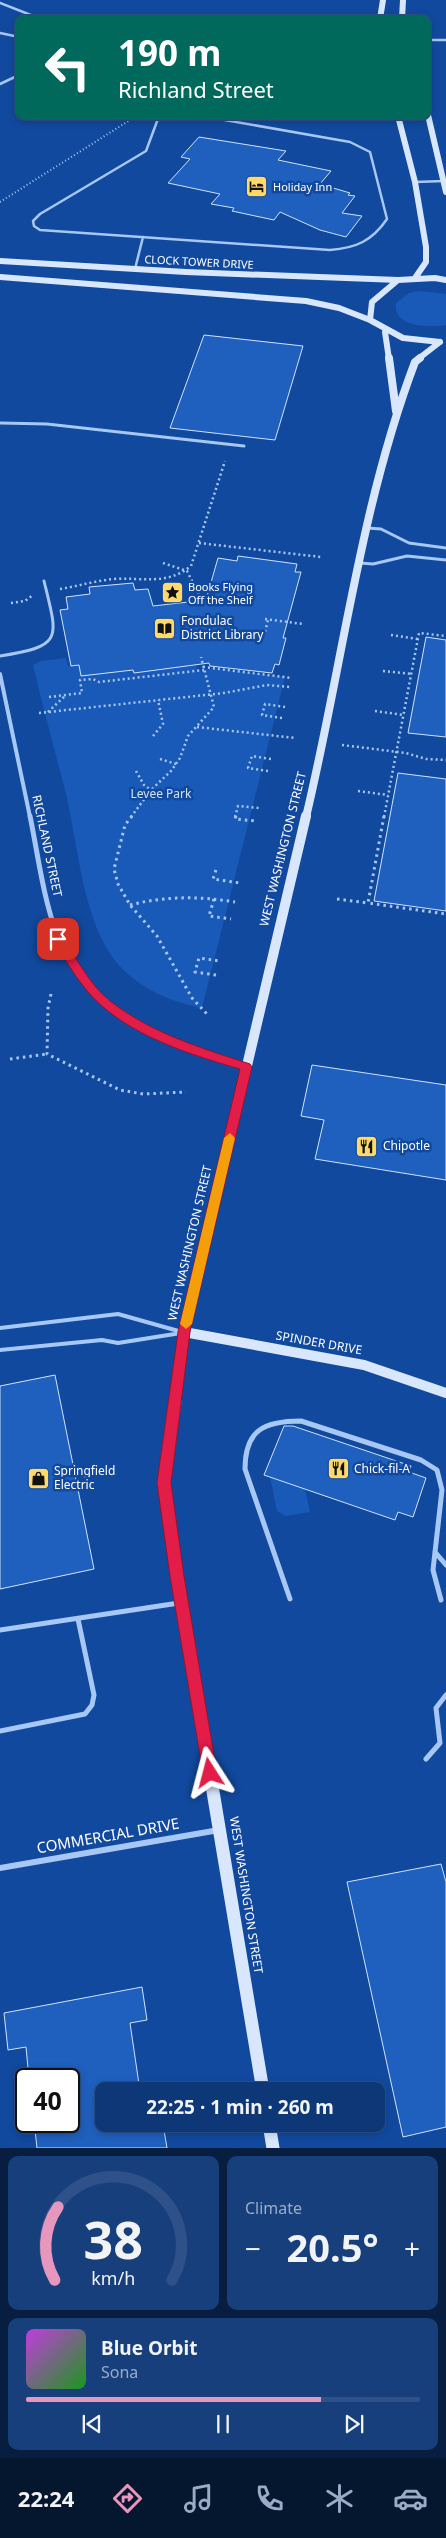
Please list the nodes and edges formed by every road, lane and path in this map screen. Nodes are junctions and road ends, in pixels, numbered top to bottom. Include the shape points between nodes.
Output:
1 (383, 0) edge
2 (404, 0) edge
3 (0, 3) edge
4 (31, 15) edge
5 (381, 15) edge
6 (402, 15) edge
7 (0, 33) edge
8 (15, 36) edge
9 (431, 40) edge
10 (446, 40) edge
11 (15, 77) edge
12 (0, 84) edge
13 (130, 120) dead end
14 (158, 120) edge
15 (225, 120) edge
16 (399, 120) edge
17 (429, 120) edge
18 (415, 182) junction
19 (445, 182) edge
20 (446, 192) edge
21 (0, 202) edge
22 (143, 237) junction
23 (0, 261) edge
24 (135, 269) junction
25 (0, 277) edge
26 (415, 278) junction
27 (398, 280) junction
28 (446, 280) edge
29 (370, 320) junction
30 (385, 332) junction
31 (443, 342) edge
32 (396, 412) junction
33 (0, 423) edge
34 (244, 446) dead end
35 (225, 461) dead end
36 (367, 528) junction
37 (199, 543) junction
38 (446, 548) edge
39 (321, 557) dead end
40 (446, 560) edge
41 (360, 563) junction
42 (163, 564) dead end
43 (187, 571) junction
44 (44, 581) dead end
45 (58, 589) dead end
46 (36, 593) dead end
47 (202, 601) dead end
48 (11, 604) dead end
49 (303, 624) dead end
50 (265, 632) dead end
51 (391, 635) dead end
52 (446, 636) edge
53 (418, 639) junction
54 (0, 656) edge
55 (201, 657) dead end
56 (203, 668) junction
57 (383, 671) dead end
58 (0, 674) edge
59 (412, 674) junction
60 (292, 678) dead end
61 (290, 687) dead end
62 (210, 694) junction
63 (66, 695) junction
64 (49, 697) dead end
65 (158, 700) junction
66 (284, 707) dead end
67 (375, 711) dead end
68 (48, 712) junction
69 (39, 713) dead end
70 (404, 715) junction
71 (282, 718) dead end
72 (197, 727) junction
73 (153, 736) dead end
74 (295, 738) dead end
75 (342, 745) dead end
76 (397, 752) junction
77 (271, 759) dead end
78 (160, 760) dead end
79 (446, 760) edge
80 (176, 764) junction
81 (136, 771) dead end
82 (268, 771) dead end
83 (151, 790) junction
84 (358, 791) dead end
85 (388, 795) junction
86 (259, 808) dead end
87 (256, 821) dead end
88 (216, 870) dead end
89 (240, 882) dead end
90 (214, 899) junction
91 (337, 899) dead end
92 (235, 902) dead end
93 (368, 903) junction
94 (130, 905) junction
95 (446, 914) edge
96 (231, 919) dead end
97 (220, 961) dead end
98 (216, 975) dead end
99 (51, 994) dead end
100 (207, 1014) dead end
101 (47, 1054) junction
102 (10, 1059) dead end
103 (246, 1067) junction
104 (186, 1092) dead end
105 (0, 1328) edge
106 (184, 1332) junction
107 (0, 1350) edge
108 (446, 1393) edge
109 (435, 1552) junction
110 (446, 1565) edge
111 (290, 1600) dead end
112 (441, 1600) dead end
113 (181, 1603) junction
114 (78, 1619) junction
115 (0, 1630) edge
116 (446, 1696) edge
117 (0, 1731) edge
118 (426, 1759) dead end
119 (220, 1830) junction
120 (0, 1868) edge
121 (262, 2082) edge
122 (270, 2132) edge
123 (273, 2148) edge

1 - 5 street
2 - 6 street
3 - 4 lane
7 - 8 lane
9 - 10 lane
11 - 12 lane
13 - 21 path
14 - 22 lane via 146,151 33,221 40,230
15 - 22 lane via 364,147 370,152 387,219 379,232 368,243 330,250
16 - 18 street
17 - 19 street
18 - 19 lane
18 - 26 street via 426,247 426,262
19 - 20 street
22 - 24 lane
23 - 24 street, CLOCK TOWER DRIVE
24 - 27 street, CLOCK TOWER DRIVE
25 - 29 street via 306,301 339,308
26 - 27 street, CLOCK TOWER DRIVE
26 - 28 street, CLOCK TOWER DRIVE
27 - 29 street via 372,302
29 - 30 street
30 - 31 street via 403,339
30 - 32 street, WEST WASHINGTON STREET
31 - 32 street, WEST WASHINGTON STREET via 415,362
32 - 36 street, WEST WASHINGTON STREET
33 - 34 lane via 47,424
35 - 37 path
36 - 38 lane via 381,529 409,543
36 - 41 street, WEST WASHINGTON STREET
37 - 39 path
37 - 43 path via 192,566
40 - 41 lane via 407,556 373,564
41 - 103 street, WEST WASHINGTON STREET via 324,742
42 - 43 path
43 - 45 path via 166,580 114,580
43 - 47 path
44 - 54 lane via 56,629 54,639 34,650
46 - 48 path
49 - 50 path via 266,619
51 - 53 path
52 - 53 path via 420,633
53 - 59 path
55 - 56 path
56 - 60 path
56 - 62 path
56 - 63 path via 99,682 80,680 82,693
57 - 59 path
58 - 103 street, RICHLAND STREET via 58,939 79,972 105,1003 148,1031
59 - 70 path
61 - 62 path via 267,685
62 - 65 path
62 - 72 path via 214,707
63 - 64 path
63 - 68 path
65 - 68 path
65 - 73 path via 163,724
66 - 71 path via 265,704 262,715
67 - 70 path
68 - 69 path
70 - 76 path
72 - 74 path
72 - 80 path via 184,742
75 - 76 path
76 - 79 path
76 - 85 path
77 - 82 path via 252,756 248,768
78 - 80 path
80 - 83 path
81 - 83 path
83 - 94 path via 125,825 116,856 114,869 118,884
84 - 85 path
85 - 93 path
86 - 87 path via 238,806 235,818
88 - 89 path via 213,879
90 - 92 path
90 - 94 path via 158,898
90 - 96 path via 209,916
91 - 93 path
93 - 95 path
94 - 100 path via 157,936 192,998
97 - 98 path via 199,958 195,972
99 - 101 path
101 - 102 path
101 - 104 path via 120,1090 143,1094
103 - 106 street, WEST WASHINGTON STREET
105 - 106 lane via 118,1314
106 - 107 lane via 118,1343 102,1340
106 - 108 street, SPINDER DRIVE via 364,1365
106 - 113 street, WEST WASHINGTON STREET via 164,1483
109 - 110 lane
109 - 111 lane via 442,1490 437,1470 421,1460 301,1421 278,1421 258,1429 244,1458
109 - 112 lane via 433,1570
113 - 114 lane
113 - 119 street, WEST WASHINGTON STREET
114 - 115 lane
114 - 117 lane via 94,1695 92,1704 84,1714
116 - 118 lane via 436,1708 440,1743
119 - 120 street, COMMERCIAL DRIVE
119 - 121 street, WEST WASHINGTON STREET
122 - 123 street

